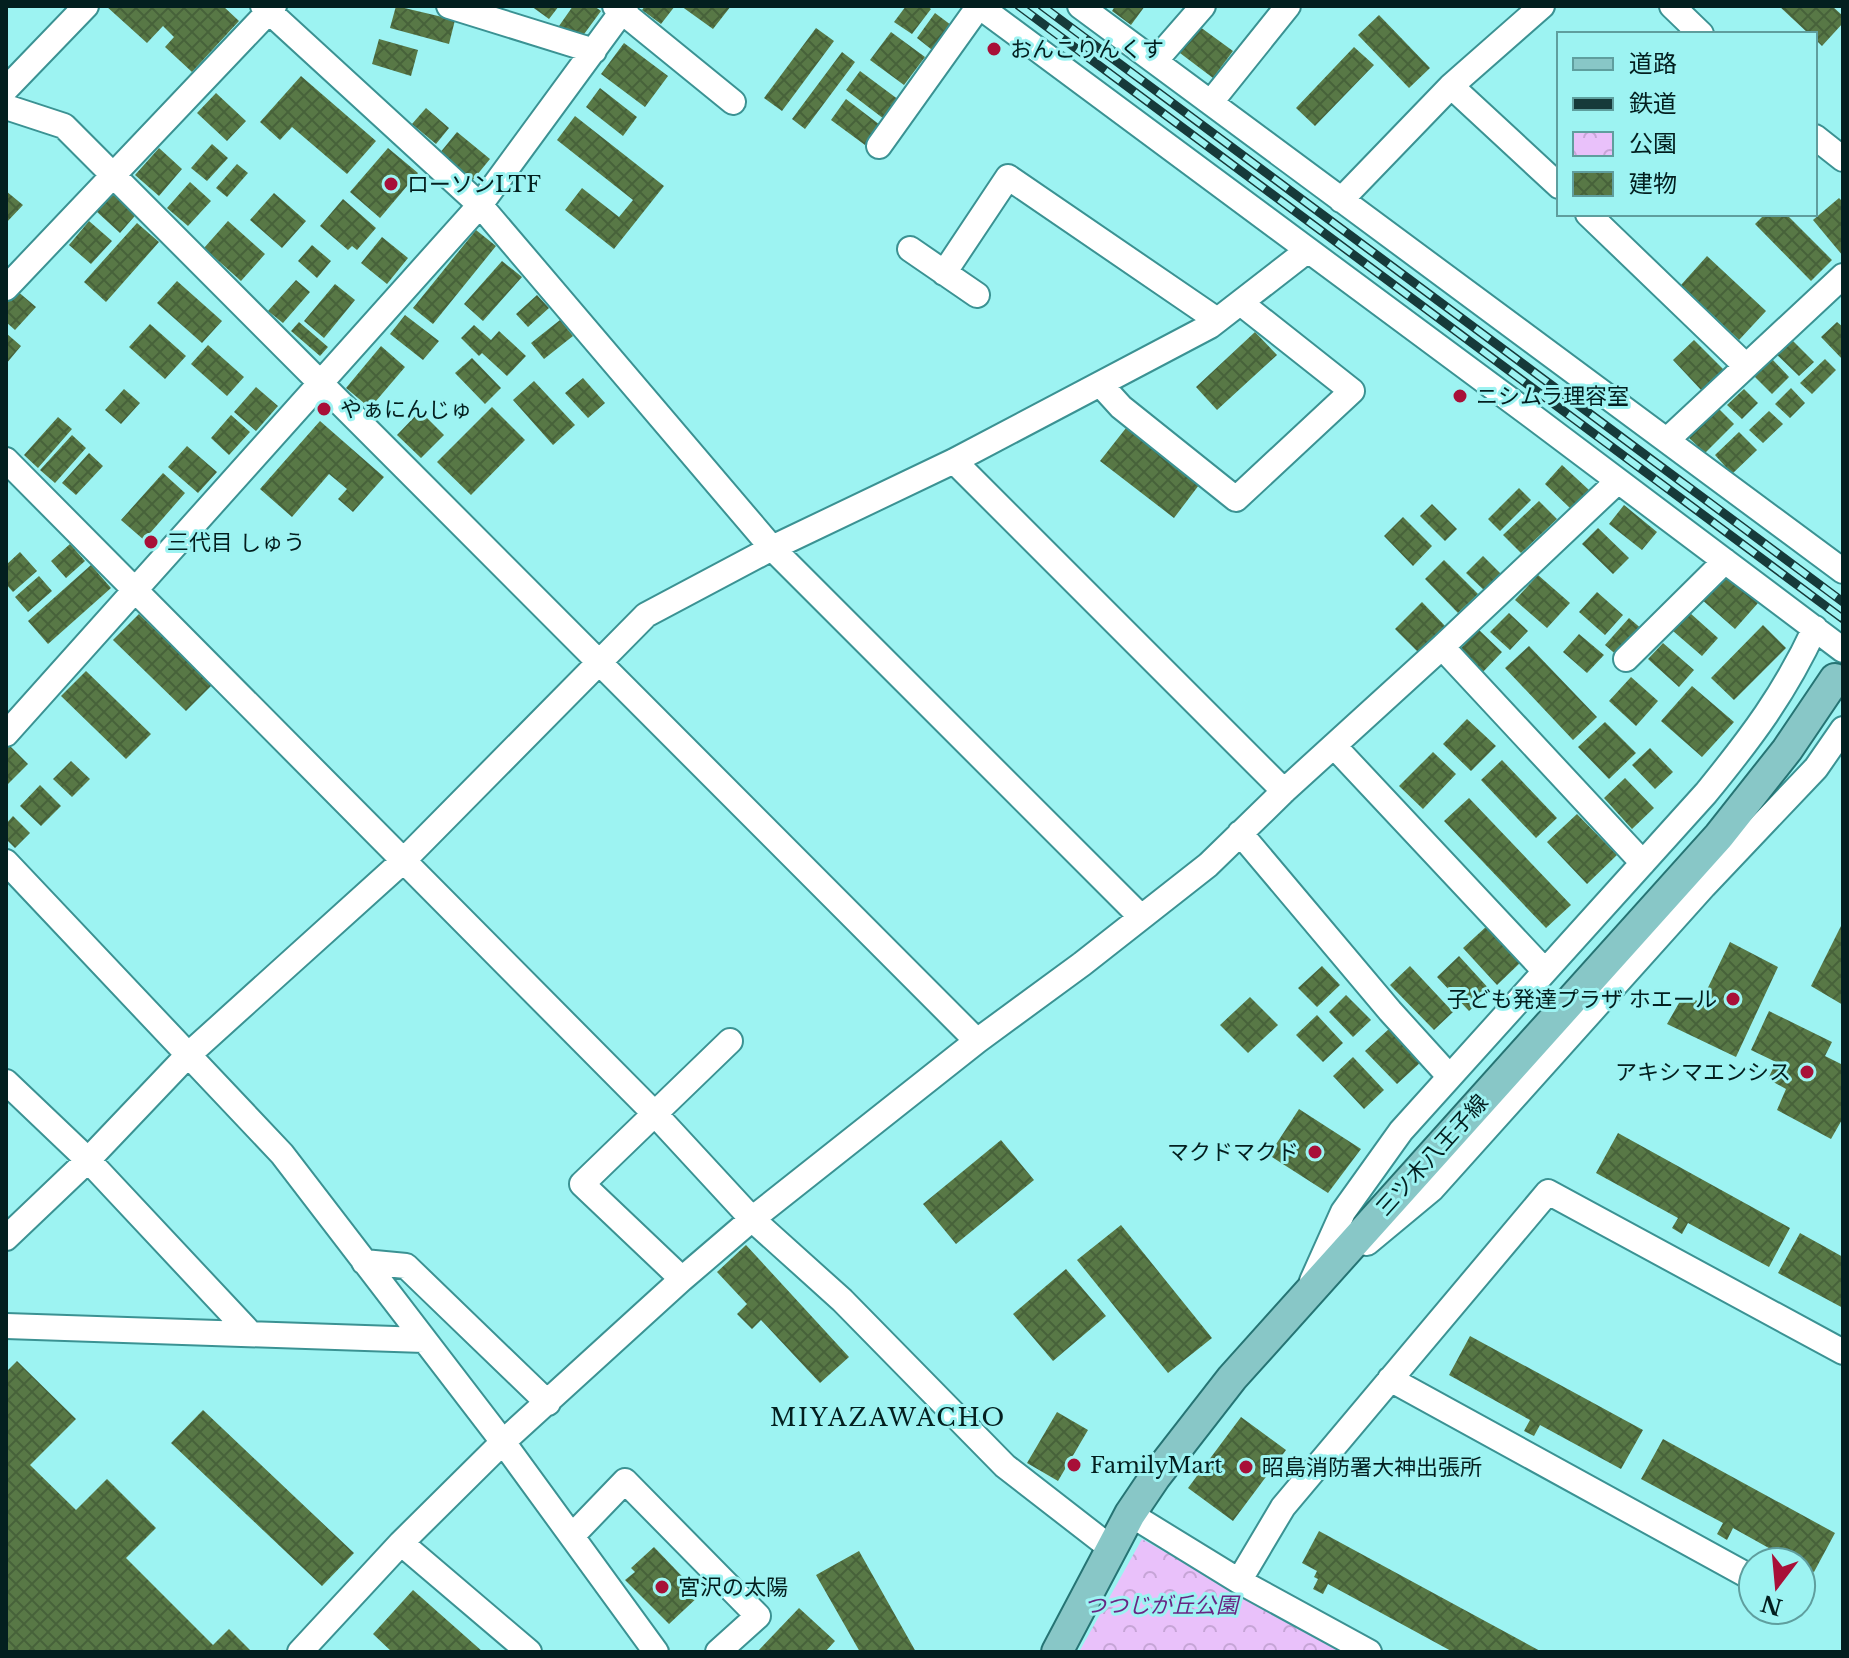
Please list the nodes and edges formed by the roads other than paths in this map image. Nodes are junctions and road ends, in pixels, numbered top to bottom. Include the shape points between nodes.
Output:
1 (86, 6) edge
2 (449, 6) edge
3 (979, 6) edge
4 (1080, 6) edge
5 (1203, 6) edge
6 (1288, 6) edge
7 (1542, 6) edge
8 (1672, 6) edge
9 (269, 8) edge
10 (621, 8) edge
11 (1695, 32) edge
12 (594, 51) junction
13 (1155, 61) junction
14 (1451, 86) junction
15 (6, 89) edge
16 (733, 102) dead end
17 (1211, 102) junction
18 (6, 107) edge
19 (1817, 139) edge
20 (879, 146) dead end
21 (1843, 159) edge
22 (113, 175) junction
23 (1556, 178) edge
24 (1341, 200) junction
25 (480, 205) junction
26 (1590, 216) edge
27 (910, 249) dead end
28 (1308, 250) junction
29 (944, 273) junction
30 (1843, 276) edge
31 (6, 288) edge
32 (977, 295) dead end
33 (1242, 304) junction
34 (1217, 320) junction
35 (1746, 366) junction
36 (322, 382) junction
37 (1101, 385) junction
38 (1667, 440) junction
39 (6, 460) edge
40 (954, 461) junction
41 (1618, 481) junction
42 (772, 548) junction
43 (1725, 561) junction
44 (1843, 571) edge
45 (135, 591) junction
46 (1815, 628) junction
47 (1442, 647) junction
48 (1626, 659) dead end
49 (600, 661) junction
50 (1839, 664) edge
51 (1843, 729) edge
52 (6, 734) edge
53 (1334, 746) junction
54 (1284, 791) junction
55 (1240, 833) junction
56 (403, 861) junction
57 (6, 862) edge
58 (1643, 863) junction
59 (1141, 917) junction
60 (1545, 971) junction
61 (730, 1041) dead end
62 (977, 1041) junction
63 (187, 1056) junction
64 (1449, 1076) junction
65 (6, 1082) edge
66 (655, 1114) junction
67 (1396, 1139) junction
68 (88, 1160) junction
69 (1418, 1171) junction
70 (752, 1219) junction
71 (6, 1238) edge
72 (364, 1262) junction
73 (682, 1279) junction
74 (1306, 1294) junction
75 (10, 1331) edge
76 (251, 1334) junction
77 (424, 1340) junction
78 (1843, 1352) edge
79 (1390, 1379) junction
80 (548, 1403) junction
81 (503, 1442) junction
82 (1130, 1514) junction
83 (573, 1535) junction
84 (401, 1543) junction
85 (1112, 1549) junction
86 (1737, 1570) edge
87 (1239, 1581) junction
88 (300, 1652) edge
89 (529, 1652) edge
90 (656, 1652) edge
91 (718, 1652) edge
92 (1057, 1652) edge
93 (1369, 1652) edge

1 - 15 street
2 - 12 street
3 - 20 street
3 - 28 street
4 - 13 street
5 - 13 street
6 - 17 street
7 - 14 street
8 - 11 street
9 - 22 street
9 - 25 street
10 - 12 street
10 - 16 street
12 - 25 street
13 - 17 street
14 - 23 street
14 - 24 street
17 - 24 street
18 - 22 street via 64,126
19 - 21 street
22 - 31 street
22 - 36 street
24 - 38 street
25 - 36 street
25 - 42 street
26 - 35 street
27 - 29 street
28 - 33 street
28 - 41 street
29 - 32 street
29 - 34 street via 1008,177
30 - 35 street
33 - 34 street
33 - 37 street via 1352,391 1236,499
34 - 37 street
35 - 38 street
36 - 45 street
36 - 49 street
37 - 40 street
38 - 44 street
39 - 45 street
40 - 42 street
40 - 54 street
41 - 43 street
41 - 47 street
42 - 49 street via 646,615
42 - 59 street
43 - 46 street
43 - 48 street
45 - 52 street
45 - 56 street
46 - 50 street
46 - 58 street via 1758,728
47 - 53 street
47 - 58 street
49 - 56 street
49 - 62 street
50 - 69 main road, 三ツ木八王子線 via 1787,750 1719,836
51 - 74 street via 1816,768 1432,1189
53 - 54 street
53 - 60 street
54 - 55 street
55 - 59 street
55 - 64 street
56 - 63 street
56 - 66 street
57 - 63 street
58 - 60 street
59 - 62 street
60 - 64 street
61 - 66 street
62 - 70 street
63 - 68 street
63 - 72 street via 282,1154
64 - 67 street
65 - 68 street
66 - 70 street
66 - 73 street via 582,1184
67 - 69 street via 1402,1155
67 - 74 street via 1343,1212
68 - 71 street
68 - 76 street
69 - 74 main road, 三ツ木八王子線
70 - 73 street
70 - 85 street via 842,1300 1005,1466
72 - 77 street
72 - 80 street via 406,1266
73 - 80 street
74 - 82 main road, 三ツ木八王子線 via 1232,1378
75 - 76 street
76 - 77 street
77 - 81 street
78 - 79 street via 1548,1192
79 - 86 street
79 - 87 street via 1283,1507
80 - 81 street
81 - 83 street
81 - 84 street
82 - 85 main road, 三ツ木八王子線
82 - 87 street
83 - 90 street
83 - 91 street via 625,1481 758,1616
84 - 88 street
84 - 89 street
85 - 92 main road, 三ツ木八王子線
87 - 93 street

